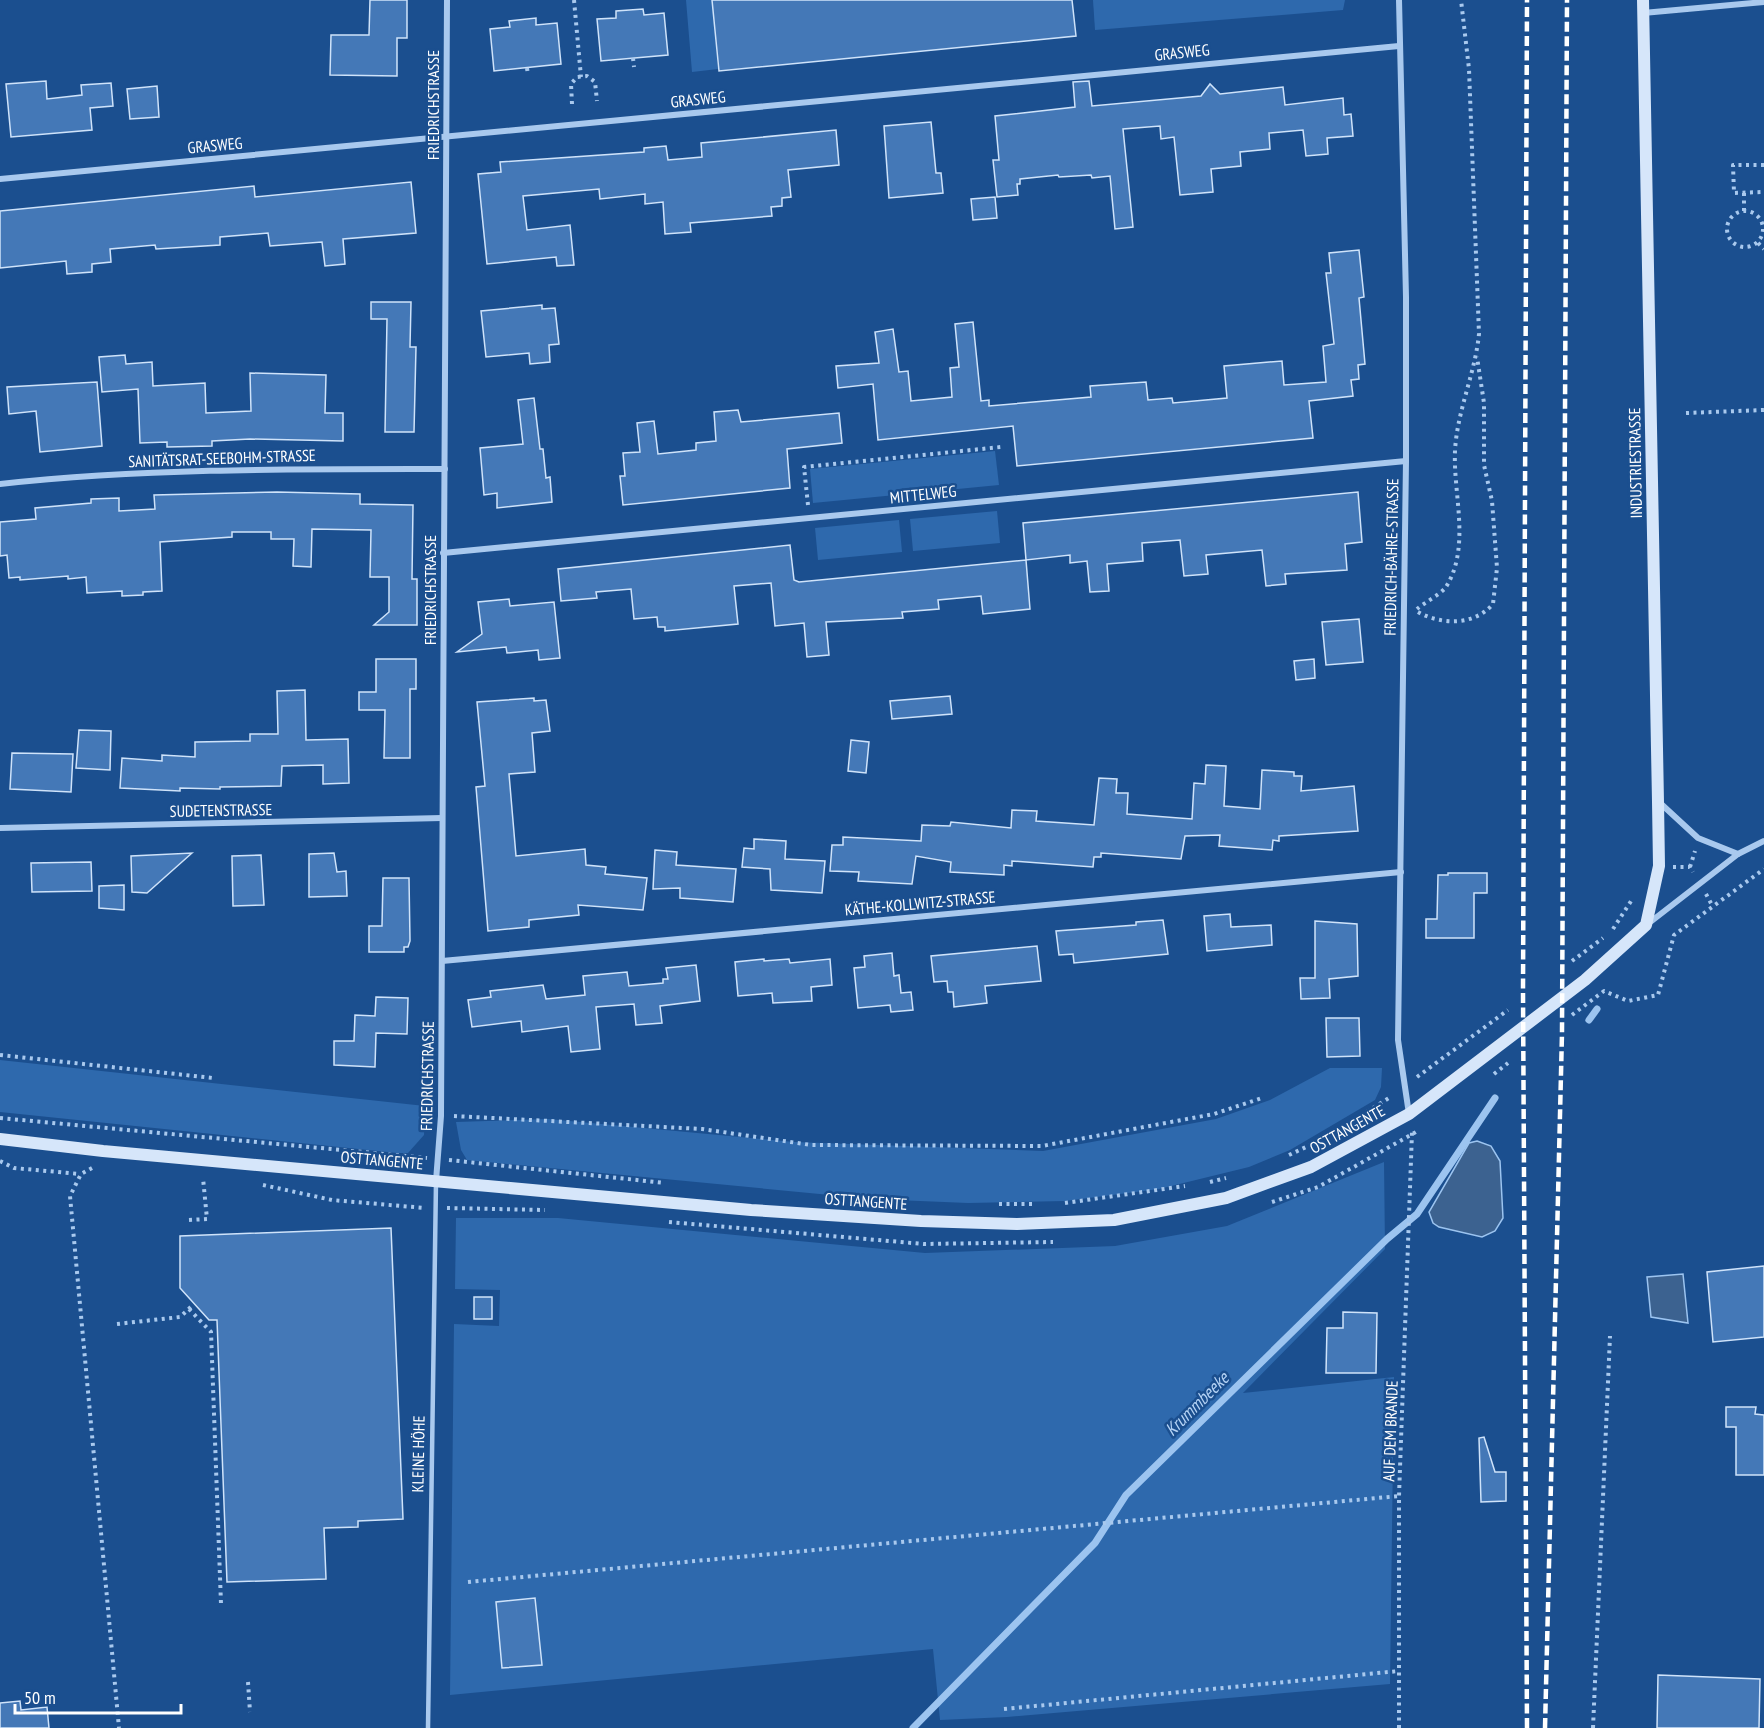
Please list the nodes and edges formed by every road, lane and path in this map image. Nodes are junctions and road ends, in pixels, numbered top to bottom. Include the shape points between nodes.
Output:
1 (447, 0) edge
2 (574, 0) edge
3 (1399, 0) edge
4 (1461, 0) edge
5 (1643, 0) edge
6 (1764, 2) edge
7 (1643, 13) junction
8 (1399, 46) junction
9 (633, 58) dead end
10 (634, 67) dead end
11 (527, 68) dead end
12 (528, 75) dead end
13 (581, 77) junction
14 (597, 101) dead end
15 (572, 104) dead end
16 (447, 137) junction
17 (1764, 165) edge
18 (0, 179) edge
19 (1764, 192) edge
20 (1744, 193) junction
21 (1744, 211) junction
22 (1764, 215) edge
23 (1760, 219) junction
24 (1758, 243) junction
25 (1764, 249) edge
26 (1477, 356) junction
27 (1764, 410) edge
28 (1686, 413) dead end
29 (1001, 447) dead end
30 (1406, 461) junction
31 (445, 469) junction
32 (0, 484) edge
33 (808, 507) dead end
34 (443, 553) junction
35 (1658, 802) junction
36 (442, 818) junction
37 (0, 828) edge
38 (1764, 841) edge
39 (1738, 854) junction
40 (1764, 869) edge
41 (1401, 872) junction
42 (1635, 894) dead end
43 (1646, 925) junction
44 (442, 961) junction
45 (1572, 961) dead end
46 (1508, 1010) dead end
47 (1572, 1015) dead end
48 (0, 1055) edge
49 (1508, 1063) dead end
50 (1502, 1067) dead end
51 (213, 1078) dead end
52 (1405, 1086) junction
53 (1262, 1098) dead end
54 (1409, 1114) junction
55 (441, 1116) junction
56 (0, 1118) edge
57 (1334, 1133) dead end
58 (1412, 1134) dead end
59 (0, 1139) edge
60 (1323, 1139) dead end
61 (438, 1159) junction
62 (1280, 1159) dead end
63 (0, 1161) edge
64 (1230, 1177) dead end
65 (203, 1178) dead end
66 (436, 1181) junction
67 (1209, 1182) dead end
68 (670, 1183) dead end
69 (1187, 1186) dead end
70 (989, 1204) dead end
71 (1045, 1204) dead end
72 (1056, 1204) dead end
73 (189, 1220) dead end
74 (194, 1304) dead end
75 (189, 1309) junction
76 (117, 1324) dead end
77 (1610, 1336) dead end
78 (1399, 1496) junction
79 (219, 1536) junction
80 (225, 1536) dead end
81 (468, 1582) dead end
82 (221, 1604) dead end
83 (1399, 1671) junction
84 (248, 1682) dead end
85 (1004, 1709) dead end
86 (250, 1712) dead end
87 (119, 1728) edge
88 (428, 1728) edge
89 (1399, 1728) edge
90 (1593, 1728) edge

1 - 16 street, FRIEDRICHSTRASSE
2 - 13 path
3 - 8 street, FRIEDRICH-BÄHRE-STRASSE
4 - 26 path via 1469,69 1479,284
5 - 7 street, INDUSTRIESTRASSE
6 - 7 street
7 - 35 street, INDUSTRIESTRASSE
8 - 16 street, GRASWEG
8 - 30 street, FRIEDRICH-BÄHRE-STRASSE
9 - 10 path
11 - 12 path
13 - 14 path via 595,82
13 - 15 path via 571,84
16 - 18 street, GRASWEG
16 - 31 street, FRIEDRICHSTRASSE
17 - 20 path via 1733,165 1734,193
19 - 20 path
20 - 21 path
21 - 23 path
21 - 24 path via 1727,222 1727,237 1737,247
22 - 23 path
23 - 24 path via 1763,229
24 - 25 path
26 - 26 path via 1461,407 1455,451 1459,532 1453,570 1445,588 1415,610 1438,621 1459,621 1485,613 1493,604 1495,592 1492,501 1484,465 1484,403
27 - 28 path
29 - 33 path via 804,467
30 - 34 street, MITTELWEG
30 - 41 street, FRIEDRICH-BÄHRE-STRASSE
31 - 32 street, SANITÄTSRAT-SEEBOHM-STRASSE via 178,471
31 - 34 street, FRIEDRICHSTRASSE
34 - 36 street, FRIEDRICHSTRASSE
35 - 39 street via 1698,838
35 - 43 street, INDUSTRIESTRASSE via 1659,866
36 - 37 street, SUDETENSTRASSE
36 - 44 street, FRIEDRICHSTRASSE
38 - 39 street
39 - 43 street
40 - 47 path via 1674,935 1658,995 1628,1001 1604,991
41 - 44 street, KÄTHE-KOLLWITZ-STRASSE
41 - 52 street, FRIEDRICH-BÄHRE-STRASSE via 1398,1040
42 - 45 path via 1610,933
43 - 54 street, OSTTANGENTE via 1585,980
44 - 55 street, FRIEDRICHSTRASSE
46 - 52 path
48 - 51 path
49 - 50 path
52 - 54 street, FRIEDRICH-BÄHRE-STRASSE
52 - 57 path
53 - 55 path via 1214,1114 1042,1146 811,1145 702,1129
54 - 66 street, OSTTANGENTE via 1311,1167 1226,1197 1114,1220 1017,1224 921,1221 751,1210
55 - 61 street, FRIEDRICHSTRASSE
56 - 61 path
58 - 78 path, AUF DEM BRANDE
59 - 66 street, OSTTANGENTE
60 - 62 path
61 - 66 street, FRIEDRICHSTRASSE
61 - 68 path
63 - 87 path via 14,1168 81,1174 70,1196
64 - 67 path
65 - 73 path via 207,1219
66 - 88 lane, KLEINE HÖHE
69 - 72 path
70 - 71 path
74 - 75 path
75 - 76 path via 180,1317
75 - 79 path via 211,1332
77 - 90 path
78 - 81 path
78 - 83 path, AUF DEM BRANDE
79 - 80 path
79 - 82 path
83 - 85 path
83 - 89 path, AUF DEM BRANDE
84 - 86 path

